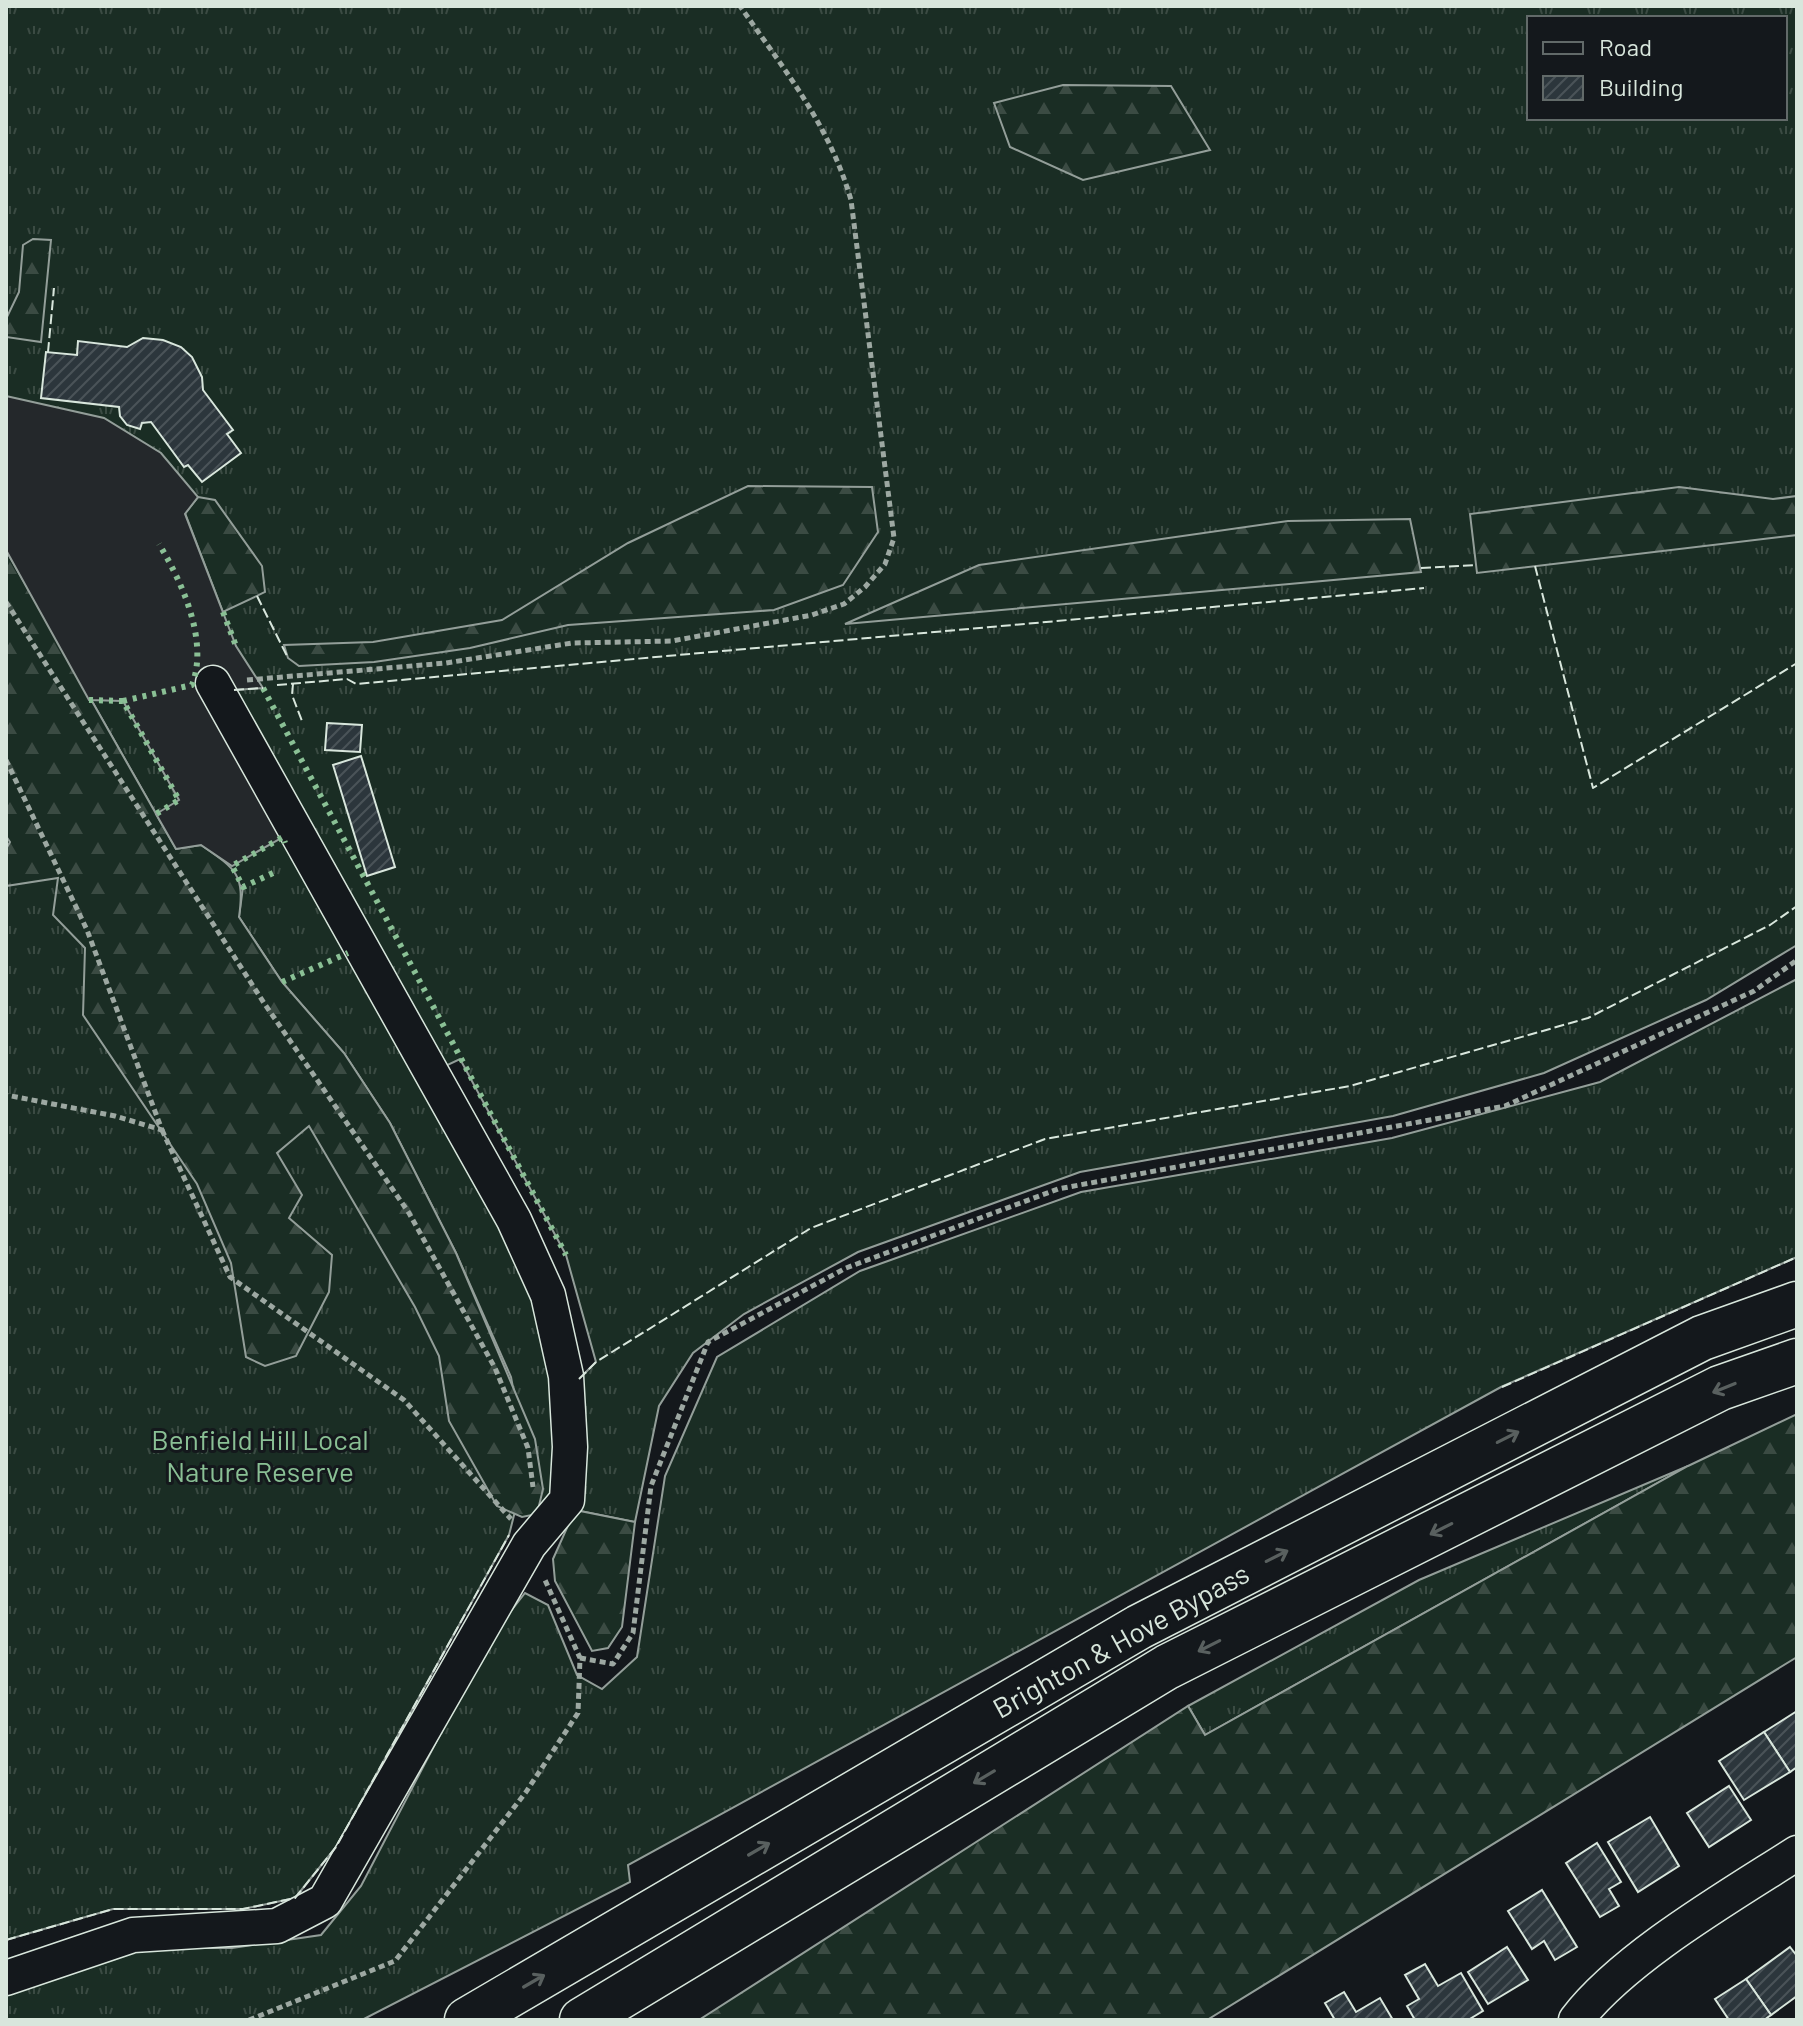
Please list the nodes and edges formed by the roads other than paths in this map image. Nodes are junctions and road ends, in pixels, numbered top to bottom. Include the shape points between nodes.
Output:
1 (213, 683) road end
2 (1797, 1304) edge
3 (1797, 1361) edge
4 (1797, 1853) edge
5 (6, 1978) edge
6 (591, 2016) edge
7 (467, 2020) edge
8 (1576, 2020) edge

1 - 5 street via 514,1220 548,1295 566,1376 567,1500 529,1545 325,1901 277,1926 133,1935
7 -> 2 highway, Brighton & Hove Bypass via 1139,1627 1702,1338
3 -> 6 highway, Brighton & Hove Bypass via 1720,1388 1167,1667
4 - 8 street via 1596,1993

